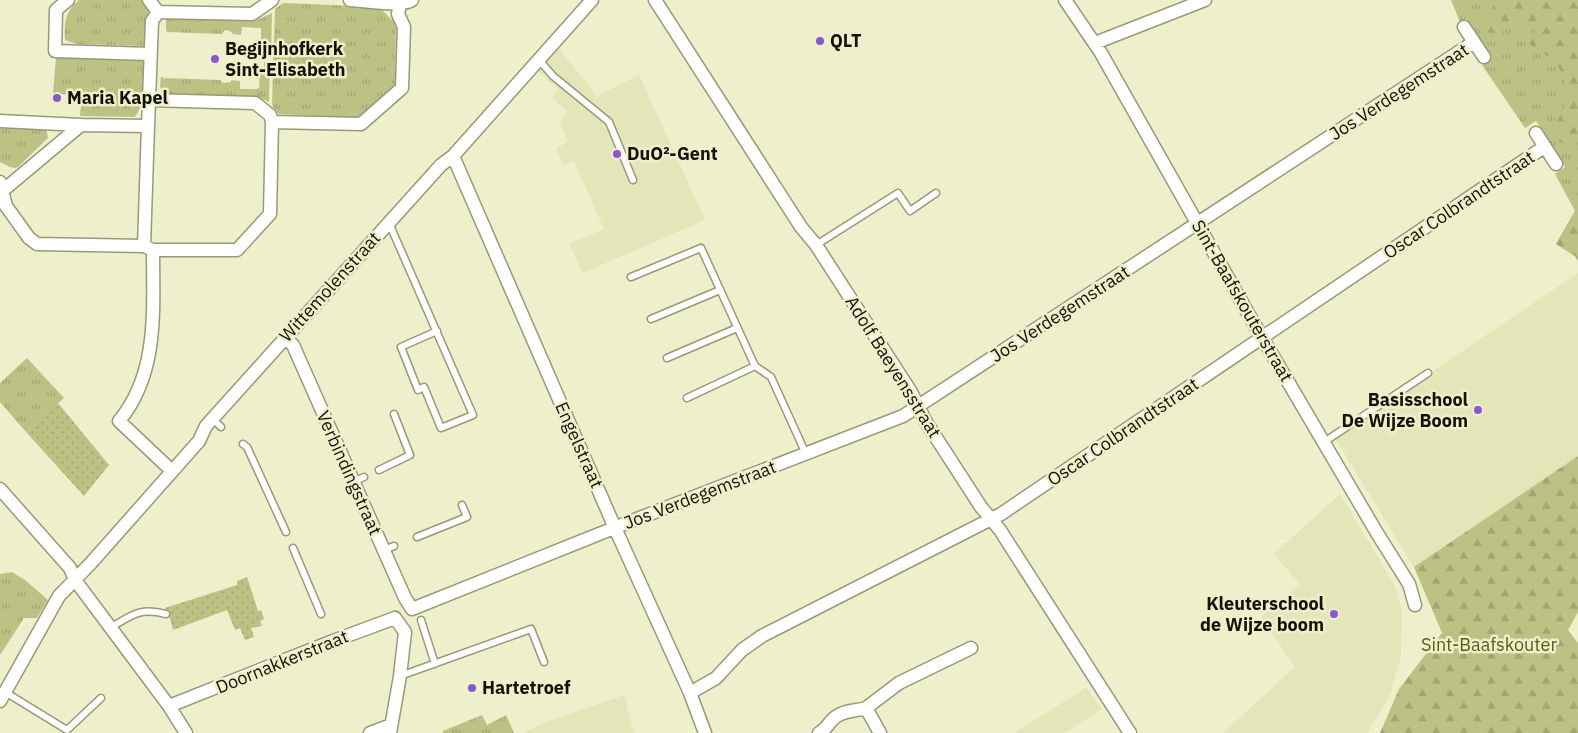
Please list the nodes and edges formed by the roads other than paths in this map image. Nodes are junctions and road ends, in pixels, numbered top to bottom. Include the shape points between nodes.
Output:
1 (68, 0) edge
2 (149, 0) edge
3 (272, 0) edge
4 (350, 0) edge
5 (592, 0) edge
6 (655, 0) edge
7 (1065, 0) edge
8 (1205, 0) edge
9 (406, 2) edge
10 (158, 12) junction
11 (1464, 26) dead end
12 (1474, 42) junction
13 (1095, 43) junction
14 (150, 54) junction
15 (1484, 57) dead end
16 (539, 60) junction
17 (149, 100) junction
18 (0, 121) edge
19 (272, 122) junction
20 (82, 125) junction
21 (148, 126) junction
22 (1536, 133) dead end
23 (1544, 147) junction
24 (453, 156) junction
25 (1556, 164) dead end
26 (633, 180) dead end
27 (1, 189) edge
28 (936, 193) dead end
29 (388, 222) junction
30 (1198, 223) junction
31 (816, 245) junction
32 (149, 248) junction
33 (631, 277) dead end
34 (720, 290) junction
35 (650, 319) dead end
36 (738, 328) junction
37 (437, 331) junction
38 (285, 338) junction
39 (1263, 338) junction
40 (668, 358) dead end
41 (755, 366) junction
42 (1428, 373) dead end
43 (687, 398) dead end
44 (919, 406) junction
45 (394, 414) dead end
46 (1324, 442) junction
47 (242, 444) dead end
48 (806, 454) junction
49 (378, 470) dead end
50 (172, 471) junction
51 (0, 489) edge
52 (462, 505) dead end
53 (992, 520) junction
54 (615, 528) junction
55 (286, 532) dead end
56 (417, 537) dead end
57 (293, 548) dead end
58 (74, 580) junction
59 (1415, 605) dead end
60 (166, 614) dead end
61 (321, 614) dead end
62 (421, 620) dead end
63 (110, 628) junction
64 (971, 648) dead end
65 (544, 662) dead end
66 (435, 664) junction
67 (400, 676) junction
68 (690, 693) junction
69 (2, 696) edge
70 (101, 698) dead end
71 (169, 706) junction
72 (866, 708) junction
73 (391, 729) edge
74 (186, 733) edge
75 (370, 733) edge
76 (705, 733) edge
77 (819, 733) edge
78 (880, 733) edge
79 (1130, 733) edge

1 - 14 street via 56,10 55,51
2 - 10 street
3 - 10 street via 252,14
4 - 9 street
5 - 16 street, Wittemolenstraat
6 - 31 street, Adolf Baeyensstraat via 800,228
7 - 13 street, Sint-Baafskouterstraat
8 - 13 street
9 - 19 street via 398,14 404,27 402,88 388,102 360,124
10 - 14 street via 152,21
11 - 12 street, Jos Verdegemstraat
12 - 15 street, Jos Verdegemstraat
12 - 30 street, Jos Verdegemstraat
13 - 30 street, Sint-Baafskouterstraat
14 - 17 street
16 - 24 street, Wittemolenstraat
16 - 26 lane via 553,76 609,122
17 - 19 street via 255,103 270,116
17 - 21 street
18 - 20 street
19 - 32 street via 270,214 237,250
20 - 21 street
20 - 27 street
21 - 32 street
22 - 23 street, Oscar Colbrandtstraat
23 - 25 street, Oscar Colbrandtstraat
23 - 39 street, Oscar Colbrandtstraat
24 - 29 street, Wittemolenstraat
24 - 54 street, Engelstraat
27 - 32 street via 6,206 37,244
28 - 31 lane via 910,211 898,193
29 - 37 lane
29 - 38 street, Wittemolenstraat
30 - 39 street, Sint-Baafskouterstraat
30 - 44 street, Jos Verdegemstraat
31 - 44 street, Adolf Baeyensstraat
32 - 50 street via 151,348 145,373 128,410 119,421
33 - 34 lane via 701,248
34 - 35 lane
34 - 36 lane
36 - 40 lane
36 - 41 lane
37 - 37 lane via 473,415 441,428 424,388 418,390 401,347
38 - 50 street, Wittemolenstraat via 217,423 206,426 199,441
38 - 54 street, Verbindingstraat via 293,345 358,480 412,609
39 - 46 street, Sint-Baafskouterstraat
39 - 53 street, Oscar Colbrandtstraat
41 - 43 lane
41 - 48 lane via 771,377
42 - 46 lane
44 - 48 street, Jos Verdegemstraat via 903,416
44 - 53 street, Adolf Baeyensstraat via 926,422
45 - 49 lane via 410,455
46 - 59 street, Sint-Baafskouterstraat via 1409,584
47 - 55 lane via 247,447
48 - 54 street, Jos Verdegemstraat
50 - 58 street, Wittemolenstraat
51 - 58 street via 70,568
52 - 56 lane via 467,516
53 - 68 street, Oscar Colbrandtstraat via 762,636 742,650 716,678
53 - 79 street, Adolf Baeyensstraat
54 - 68 street, Engelstraat
57 - 61 lane
58 - 63 street
58 - 69 street, Wittemolenstraat via 59,596
60 - 63 lane via 143,611
62 - 66 lane
63 - 71 street
64 - 72 street via 899,684
65 - 66 lane via 531,629
66 - 67 lane
67 - 71 street, Doornakkerstraat via 405,632 396,618 332,638
67 - 73 street
68 - 76 street, Engelstraat
69 - 70 lane via 67,730
71 - 74 street
72 - 77 street via 836,716
72 - 78 street
73 - 75 street

